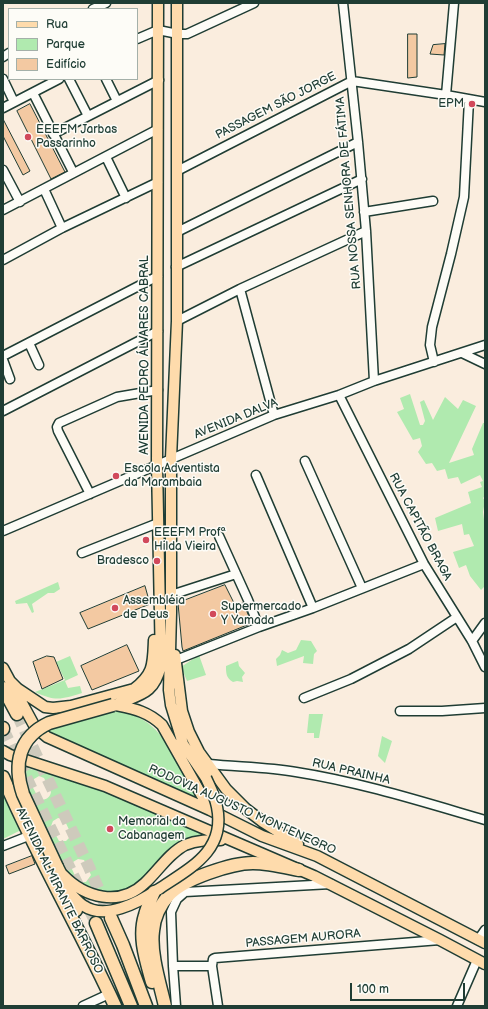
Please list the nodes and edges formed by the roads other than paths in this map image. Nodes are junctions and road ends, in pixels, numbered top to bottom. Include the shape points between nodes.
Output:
1 (106, 3) edge
2 (158, 3) edge
3 (177, 3) edge
4 (254, 3) edge
5 (343, 3) edge
6 (454, 3) edge
7 (94, 8) edge
8 (158, 30) junction
9 (178, 34) junction
10 (138, 39) edge
11 (3, 79) edge
12 (57, 80) edge
13 (70, 80) edge
14 (106, 80) edge
15 (159, 80) junction
16 (352, 81) junction
17 (33, 93) junction
18 (446, 95) junction
19 (469, 100) junction
20 (117, 101) junction
21 (14, 102) junction
22 (485, 102) edge
23 (3, 108) edge
24 (88, 116) junction
25 (158, 129) junction
26 (53, 134) junction
27 (358, 142) junction
28 (106, 157) junction
29 (3, 170) edge
30 (177, 170) junction
31 (73, 172) junction
32 (362, 179) junction
33 (158, 182) junction
34 (44, 189) junction
35 (126, 198) junction
36 (433, 201) dead end
37 (20, 202) junction
38 (3, 210) edge
39 (364, 212) junction
40 (62, 228) junction
41 (366, 231) junction
42 (177, 232) junction
43 (3, 260) edge
44 (176, 267) junction
45 (158, 276) junction
46 (240, 289) junction
47 (177, 321) junction
48 (158, 331) junction
49 (29, 342) junction
50 (485, 345) edge
51 (462, 353) junction
52 (3, 356) edge
53 (3, 360) edge
54 (434, 362) junction
55 (485, 364) edge
56 (39, 365) dead end
57 (10, 379) dead end
58 (374, 380) junction
59 (158, 390) junction
60 (339, 396) junction
61 (3, 411) edge
62 (274, 415) junction
63 (171, 458) junction
64 (305, 461) dead end
65 (157, 465) junction
66 (256, 475) dead end
67 (90, 494) junction
68 (158, 523) junction
69 (3, 531) edge
70 (218, 536) dead end
71 (82, 553) dead end
72 (424, 564) junction
73 (158, 571) junction
74 (236, 574) junction
75 (362, 588) junction
76 (171, 596) junction
77 (313, 608) junction
78 (171, 613) junction
79 (457, 617) junction
80 (485, 623) edge
81 (259, 627) junction
82 (472, 640) junction
83 (176, 660) junction
84 (485, 667) edge
85 (3, 668) edge
86 (6, 684) edge
87 (304, 698) dead end
88 (114, 705) junction
89 (485, 708) edge
90 (400, 711) dead end
91 (17, 714) tunnel mouth
92 (184, 746) junction
93 (3, 751) edge
94 (208, 764) junction
95 (4, 782) edge
96 (210, 810) junction
97 (485, 820) edge
98 (30, 835) junction
99 (237, 842) junction
100 (3, 846) edge
101 (317, 856) junction
102 (57, 868) junction
103 (299, 870) junction
104 (332, 884) junction
105 (156, 890) junction
106 (69, 891) junction
107 (111, 918) tunnel mouth
108 (96, 923) tunnel mouth
109 (485, 930) edge
110 (440, 940) junction
111 (482, 942) edge
112 (481, 962) edge
113 (173, 966) junction
114 (212, 966) junction
115 (98, 969) junction
116 (109, 994) junction
117 (82, 1006) edge
118 (115, 1006) edge
119 (131, 1006) edge
120 (146, 1006) edge
121 (159, 1006) edge
122 (165, 1006) edge
123 (176, 1006) edge
124 (218, 1006) edge
125 (457, 1006) edge

1 - 7 street
2 - 8 main road, AVENIDA PEDRO ÁLVARES CABRAL
3 - 9 main road
4 - 9 street via 187,34
5 - 16 street, RUA NOSSA SENHORA DE FÁTIMA
6 - 18 street
8 - 9 street
8 - 10 street
8 - 15 main road, AVENIDA PEDRO ÁLVARES CABRAL
9 - 30 main road
11 - 21 street
12 - 17 street
13 - 24 street
14 - 20 street
15 - 20 street
15 - 25 main road, AVENIDA PEDRO ÁLVARES CABRAL
16 - 18 street, PASSAGEM SÃO JORGE
16 - 27 street, RUA NOSSA SENHORA DE FÁTIMA
16 - 30 street, PASSAGEM SÃO JORGE
17 - 21 street
17 - 26 street
18 - 19 street, PASSAGEM SÃO JORGE
19 - 22 street, PASSAGEM SÃO JORGE
19 - 54 street via 464,197 432,327 430,345
20 - 24 street
21 - 23 street
24 - 26 street
25 - 28 street
25 - 33 main road, AVENIDA PEDRO ÁLVARES CABRAL
26 - 31 street
27 - 32 street, RUA NOSSA SENHORA DE FÁTIMA
27 - 42 street
28 - 31 street
28 - 35 street
29 - 37 street
30 - 42 main road
31 - 34 street
32 - 39 street, RUA NOSSA SENHORA DE FÁTIMA
32 - 44 street
33 - 35 street
33 - 45 main road, AVENIDA PEDRO ÁLVARES CABRAL
34 - 37 street
34 - 40 street
35 - 40 street
36 - 39 street
37 - 38 street
39 - 41 street, RUA NOSSA SENHORA DE FÁTIMA
40 - 43 street
41 - 46 street
41 - 58 street, RUA NOSSA SENHORA DE FÁTIMA
42 - 44 main road
44 - 47 main road
45 - 48 main road, AVENIDA PEDRO ÁLVARES CABRAL
45 - 49 street
46 - 47 street
46 - 62 street
47 - 63 main road
48 - 59 main road, AVENIDA PEDRO ÁLVARES CABRAL
48 - 61 street
49 - 52 street
49 - 56 street
50 - 51 street, AVENIDA DALVA
51 - 54 street, AVENIDA DALVA
51 - 55 street
53 - 57 street
54 - 58 street, AVENIDA DALVA
58 - 60 street, AVENIDA DALVA
59 - 65 main road, AVENIDA PEDRO ÁLVARES CABRAL
59 - 67 street via 117,397 59,423 58,431
60 - 62 street, AVENIDA DALVA
60 - 72 street, RUA CAPITÃO BRAGA
62 - 63 street, AVENIDA DALVA
63 - 65 street, AVENIDA DALVA
63 - 76 main road
64 - 75 street
65 - 67 street, AVENIDA DALVA
65 - 68 main road, AVENIDA PEDRO ÁLVARES CABRAL
66 - 77 street
67 - 69 street, AVENIDA DALVA
68 - 71 street
68 - 73 main road, AVENIDA PEDRO ÁLVARES CABRAL
70 - 74 street
72 - 75 street
72 - 79 street, RUA CAPITÃO BRAGA
73 - 86 main road via 155,586 154,662 146,678 134,689 71,706 53,708 45,707
73 - 88 main road, AVENIDA PEDRO ÁLVARES CABRAL via 161,660 156,683 148,691
74 - 76 street
74 - 81 street
75 - 77 street
76 - 78 main road
77 - 81 street
78 - 83 main road
78 - 92 main road via 169,690
79 - 82 street, RUA CAPITÃO BRAGA
79 - 87 street via 408,649 351,679
80 - 82 street
81 - 83 street
82 - 84 street, RUA CAPITÃO BRAGA
83 - 94 main road via 184,721
85 - 86 main road, RODOVIA AUGUSTO MONTENEGRO
86 - 91 highway
86 - 96 main road, RODOVIA AUGUSTO MONTENEGRO via 35,726 47,737
88 - 92 main road via 134,704 153,711 172,728
88 - 96 main road via 145,712 162,725
88 - 102 highway, bridge via 42,726 30,735 21,752 18,771 22,794
89 - 90 street via 442,712
92 - 105 main road, bridge via 206,778 217,807 217,829 214,842 197,863
93 - 99 main road via 105,786
94 - 97 street, RUA PRAINHA via 330,778
94 - 101 main road via 226,789 246,809
95 - 98 highway, AVENIDA ALMIRANTE BARROSO
96 - 101 main road, RODOVIA AUGUSTO MONTENEGRO via 262,836
98 - 100 street
98 - 115 highway, AVENIDA ALMIRANTE BARROSO
99 - 102 main road via 204,840 185,846 177,850 144,885 121,896 107,898 80,889
99 - 103 main road
101 - 111 main road, RODOVIA AUGUSTO MONTENEGRO
102 - 106 highway
103 - 104 main road
103 - 122 highway via 252,863 241,865 208,874 169,895 154,920 152,942
104 - 110 main road
104 - 113 street via 185,892 177,899 171,912
105 - 106 main road via 133,903 102,912 83,906
105 - 121 highway via 144,915 142,943
106 - 115 highway
107 - 120 highway
108 - 119 highway
109 - 111 street
110 - 112 main road
110 - 114 street, PASSAGEM AURORA via 215,958
112 - 125 street
113 - 114 street
113 - 123 street
114 - 124 street
115 - 116 highway, AVENIDA ALMIRANTE BARROSO
116 - 117 street
116 - 118 highway, AVENIDA ALMIRANTE BARROSO

